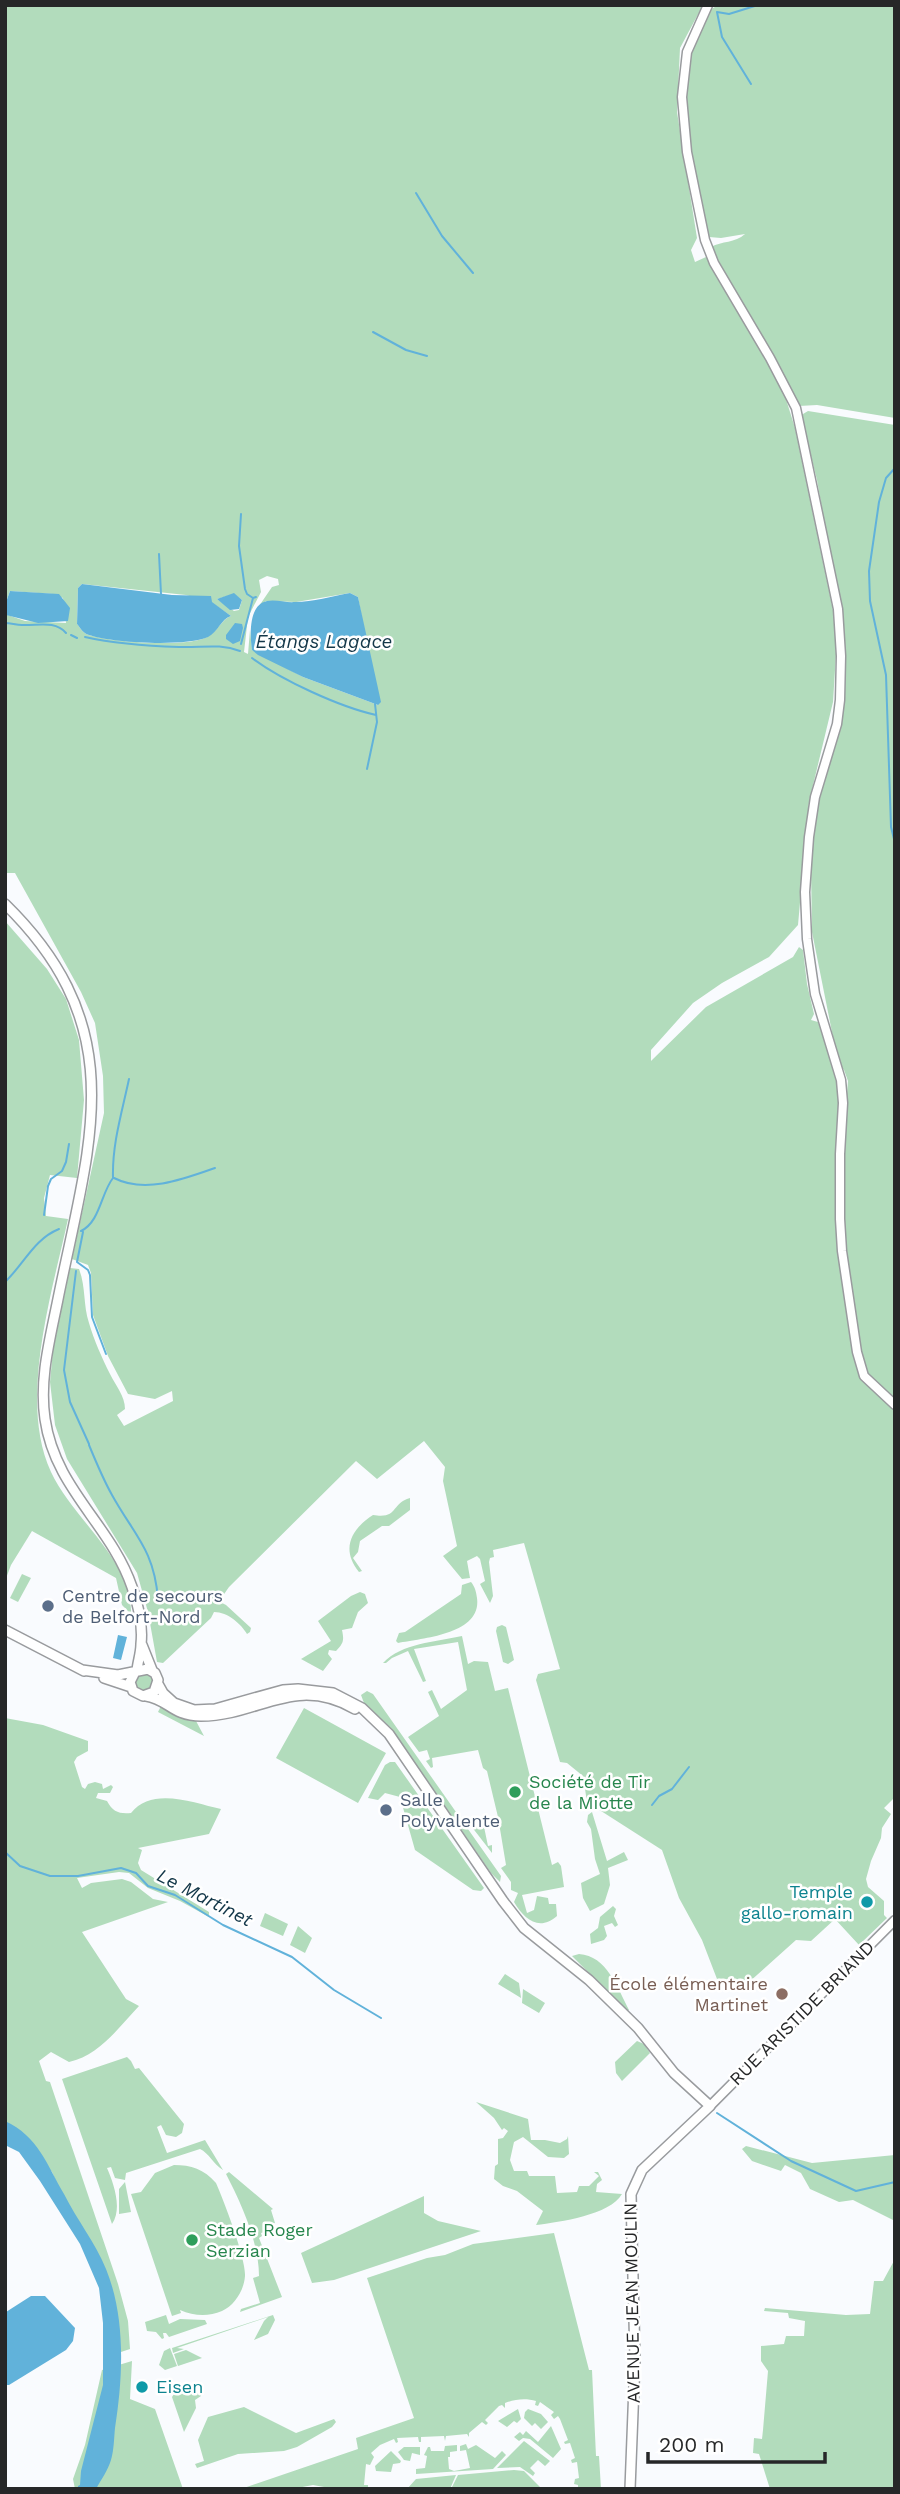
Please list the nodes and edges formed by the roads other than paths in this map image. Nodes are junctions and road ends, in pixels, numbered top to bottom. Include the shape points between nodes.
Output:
1 (708, 5) edge
2 (5, 904) edge
3 (895, 1405) edge
4 (5, 1630) edge
5 (142, 1645) junction
6 (82, 1670) junction
7 (152, 1670) junction
8 (136, 1671) junction
9 (158, 1685) junction
10 (131, 1687) junction
11 (146, 1696) junction
12 (405, 1760) junction
13 (895, 1920) edge
14 (710, 2106) junction
15 (630, 2489) edge

1 - 3 street via 687,52 682,97 687,152 705,240 796,408 838,609 840,700 809,837 807,939 815,994 841,1080 840,1219 857,1352 863,1376
2 - 5 main road via 59,970 88,1048 93,1088 90,1136 46,1359 44,1409 60,1468 132,1587
4 - 6 main road
5 - 7 main road
5 - 8 main road
6 - 8 main road via 111,1675
6 - 10 main road
7 - 8 main road
7 - 9 main road
8 - 10 main road
9 - 11 main road
9 - 12 main road via 174,1703 194,1710 234,1705 283,1690 333,1693 372,1715
10 - 11 main road
11 - 12 main road via 181,1714 198,1716 289,1696 331,1699 368,1719
12 - 14 main road via 524,1928 589,1980
13 - 14 street, RUE ARISTIDE BRIAND
14 - 15 main road, AVENUE JEAN MOULIN via 642,2170 631,2194 635,2360

